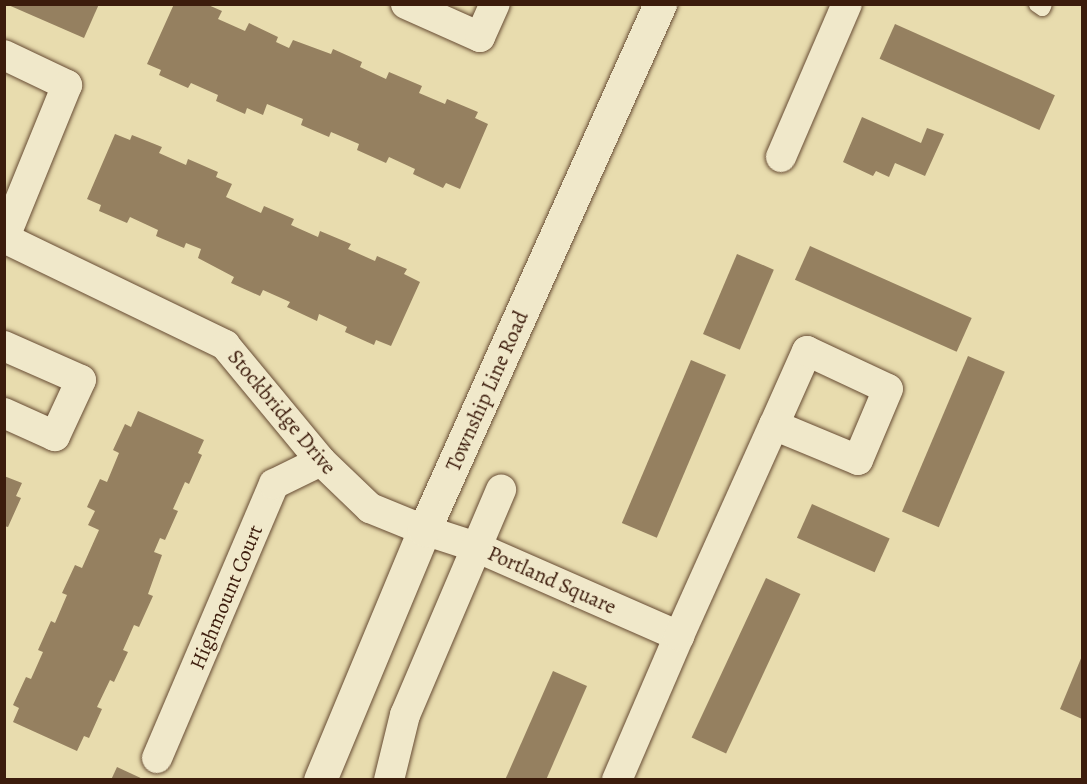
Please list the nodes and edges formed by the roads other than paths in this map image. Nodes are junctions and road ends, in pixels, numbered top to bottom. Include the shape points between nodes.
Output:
1 (406, 4) edge
2 (495, 4) edge
3 (660, 4) edge
4 (847, 4) edge
5 (1035, 4) edge
6 (1044, 4) edge
7 (4, 55) edge
8 (780, 157) dead end
9 (5, 238) edge
10 (4, 346) edge
11 (4, 413) edge
12 (774, 425) dead end
13 (321, 461) junction
14 (501, 490) dead end
15 (424, 530) junction
16 (476, 547) junction
17 (679, 636) junction
18 (157, 758) dead end
19 (320, 780) edge
20 (389, 780) edge
21 (617, 780) edge

1 - 2 street via 480,37
3 - 15 main road, Township Line Road
4 - 8 street
5 - 6 lane via 1042,8
7 - 9 street, Stockbridge Drive via 67,85
9 - 13 street, Stockbridge Drive via 225,345
10 - 11 street via 81,380 55,436
12 - 17 street
13 - 15 street, Stockbridge Drive via 370,508
13 - 18 street, Highmount Court via 274,484
14 - 16 street
15 - 16 street, Portland Square
15 - 19 main road, Township Line Road
16 - 17 street, Portland Square
16 - 20 street via 405,715
17 - 21 street

